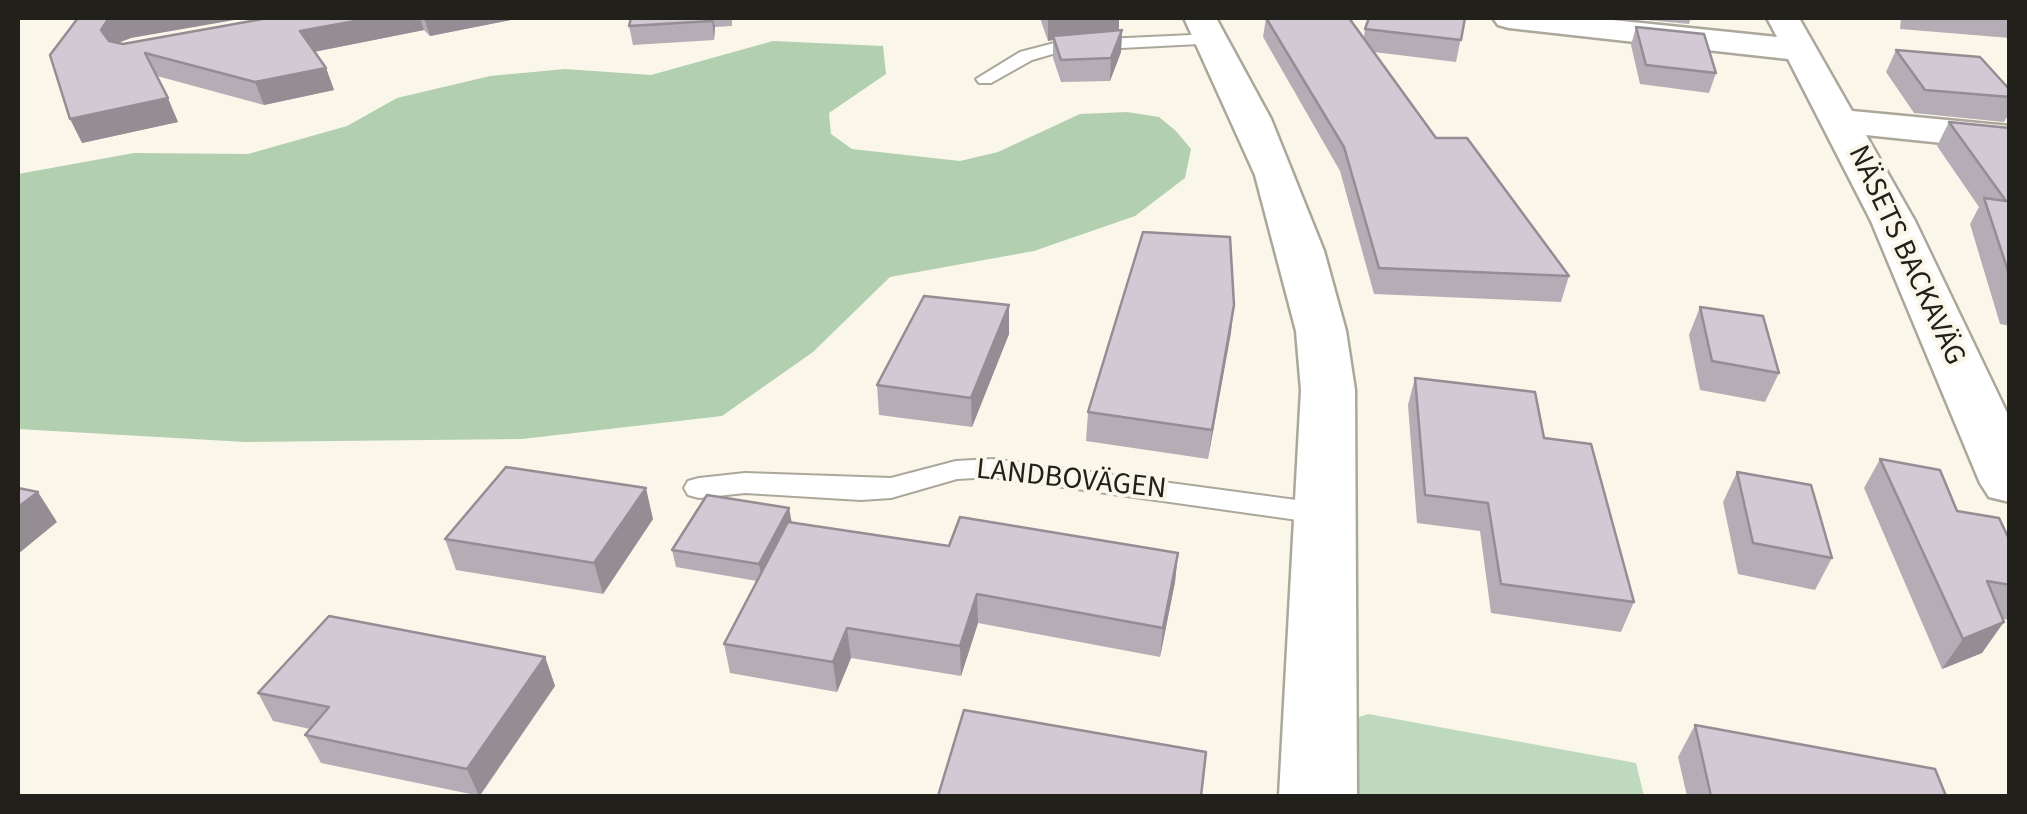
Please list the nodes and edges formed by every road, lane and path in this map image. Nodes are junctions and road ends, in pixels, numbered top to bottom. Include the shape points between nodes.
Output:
1 (1509, 18) edge
2 (1206, 28) edge
3 (1791, 34) edge
4 (985, 80) dead end
5 (1840, 121) junction
6 (2010, 138) edge
7 (1988, 394) edge
8 (2010, 483) edge
9 (699, 488) dead end
10 (1326, 514) junction
11 (1318, 796) edge

1 - 3 street
2 - 4 lane via 1062,46 1026,56
2 - 10 street via 1276,175 1301,250 1328,390
3 - 5 street, NÄSETS BACKAVÄG
5 - 6 street, NÄSETS BACKAVÄG
5 - 7 street, NÄSETS BACKAVÄG
7 - 8 street, NÄSETS BACKAVÄG
9 - 10 lane, LANDBOVÄGEN via 744,483 861,490 992,468
10 - 11 street

